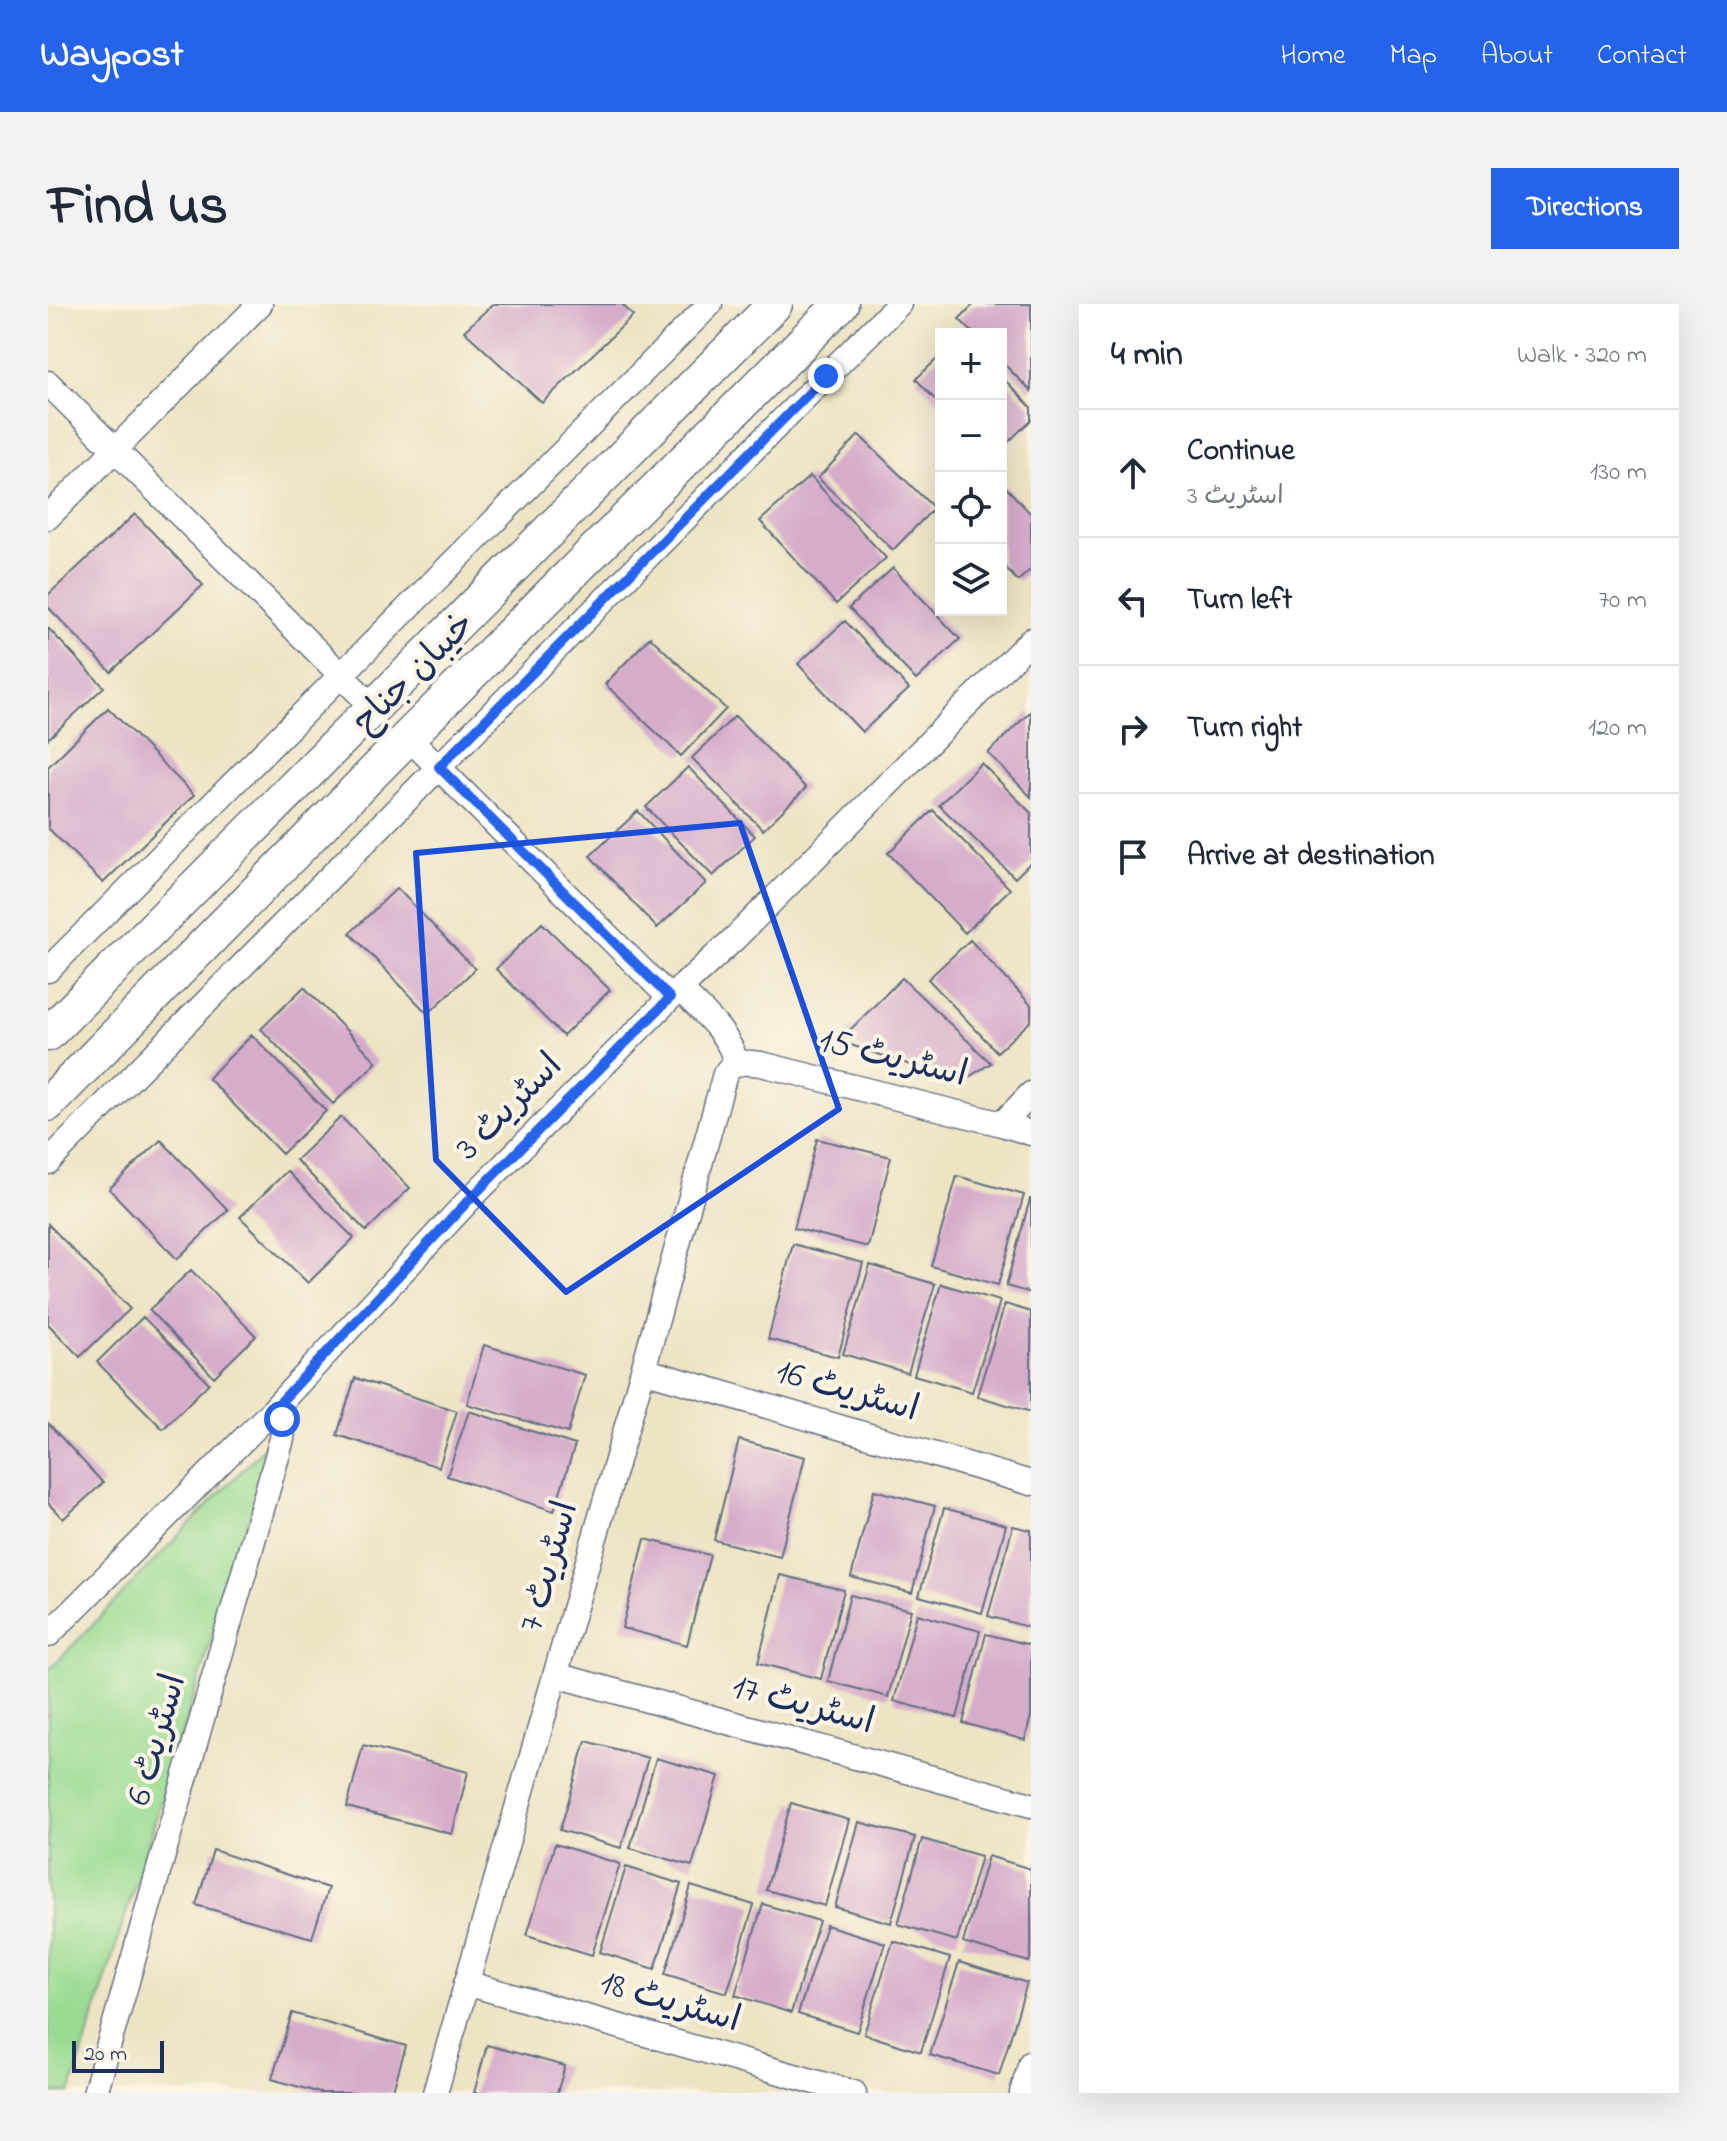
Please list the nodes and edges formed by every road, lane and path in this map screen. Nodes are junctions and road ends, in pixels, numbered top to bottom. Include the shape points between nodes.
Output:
1 (260, 304) edge
2 (710, 304) edge
3 (775, 304) edge
4 (841, 304) edge
5 (899, 304) edge
6 (48, 383) edge
7 (115, 450) junction
8 (48, 517) edge
9 (1031, 640) edge
10 (341, 677) junction
11 (373, 707) junction
12 (408, 737) junction
13 (439, 767) junction
14 (48, 970) edge
15 (675, 994) junction
16 (48, 1034) edge
17 (736, 1064) junction
18 (1031, 1094) edge
19 (48, 1104) edge
20 (1002, 1124) junction
21 (1031, 1133) edge
22 (48, 1162) edge
23 (643, 1370) junction
24 (275, 1408) junction
25 (1031, 1483) edge
26 (48, 1635) edge
27 (556, 1675) junction
28 (1031, 1805) edge
29 (466, 1983) junction
30 (1031, 2063) edge
31 (95, 2093) edge
32 (435, 2093) edge
33 (854, 2093) edge
34 (1022, 2093) edge

1 - 7 street
2 - 10 street
3 - 11 main road, خیبان جناح
4 - 12 main road, خیبان جناح
5 - 13 street
6 - 7 street
7 - 8 street
7 - 10 street
9 - 15 street, اسٹریٹ 3
10 - 11 street
10 - 14 street
11 - 16 main road, خیبان جناح
12 - 13 street
12 - 19 main road, خیبان جناح
13 - 15 street
13 - 22 street
15 - 17 street via 724,1036
15 - 24 street, اسٹریٹ 3 via 467,1202
17 - 20 street, اسٹریٹ 15 via 761,1064
17 - 23 street, اسٹریٹ 7 via 720,1086
18 - 20 street
20 - 21 street, اسٹریٹ 15
23 - 25 street, اسٹریٹ 16
23 - 27 street, اسٹریٹ 7
24 - 26 street, اسٹریٹ 3
24 - 31 street, اسٹریٹ 6 via 282,1419 282,1439
27 - 28 street, اسٹریٹ 17
27 - 29 street, اسٹریٹ 7
29 - 32 street, اسٹریٹ 7
29 - 33 street, اسٹریٹ 18
30 - 34 street

